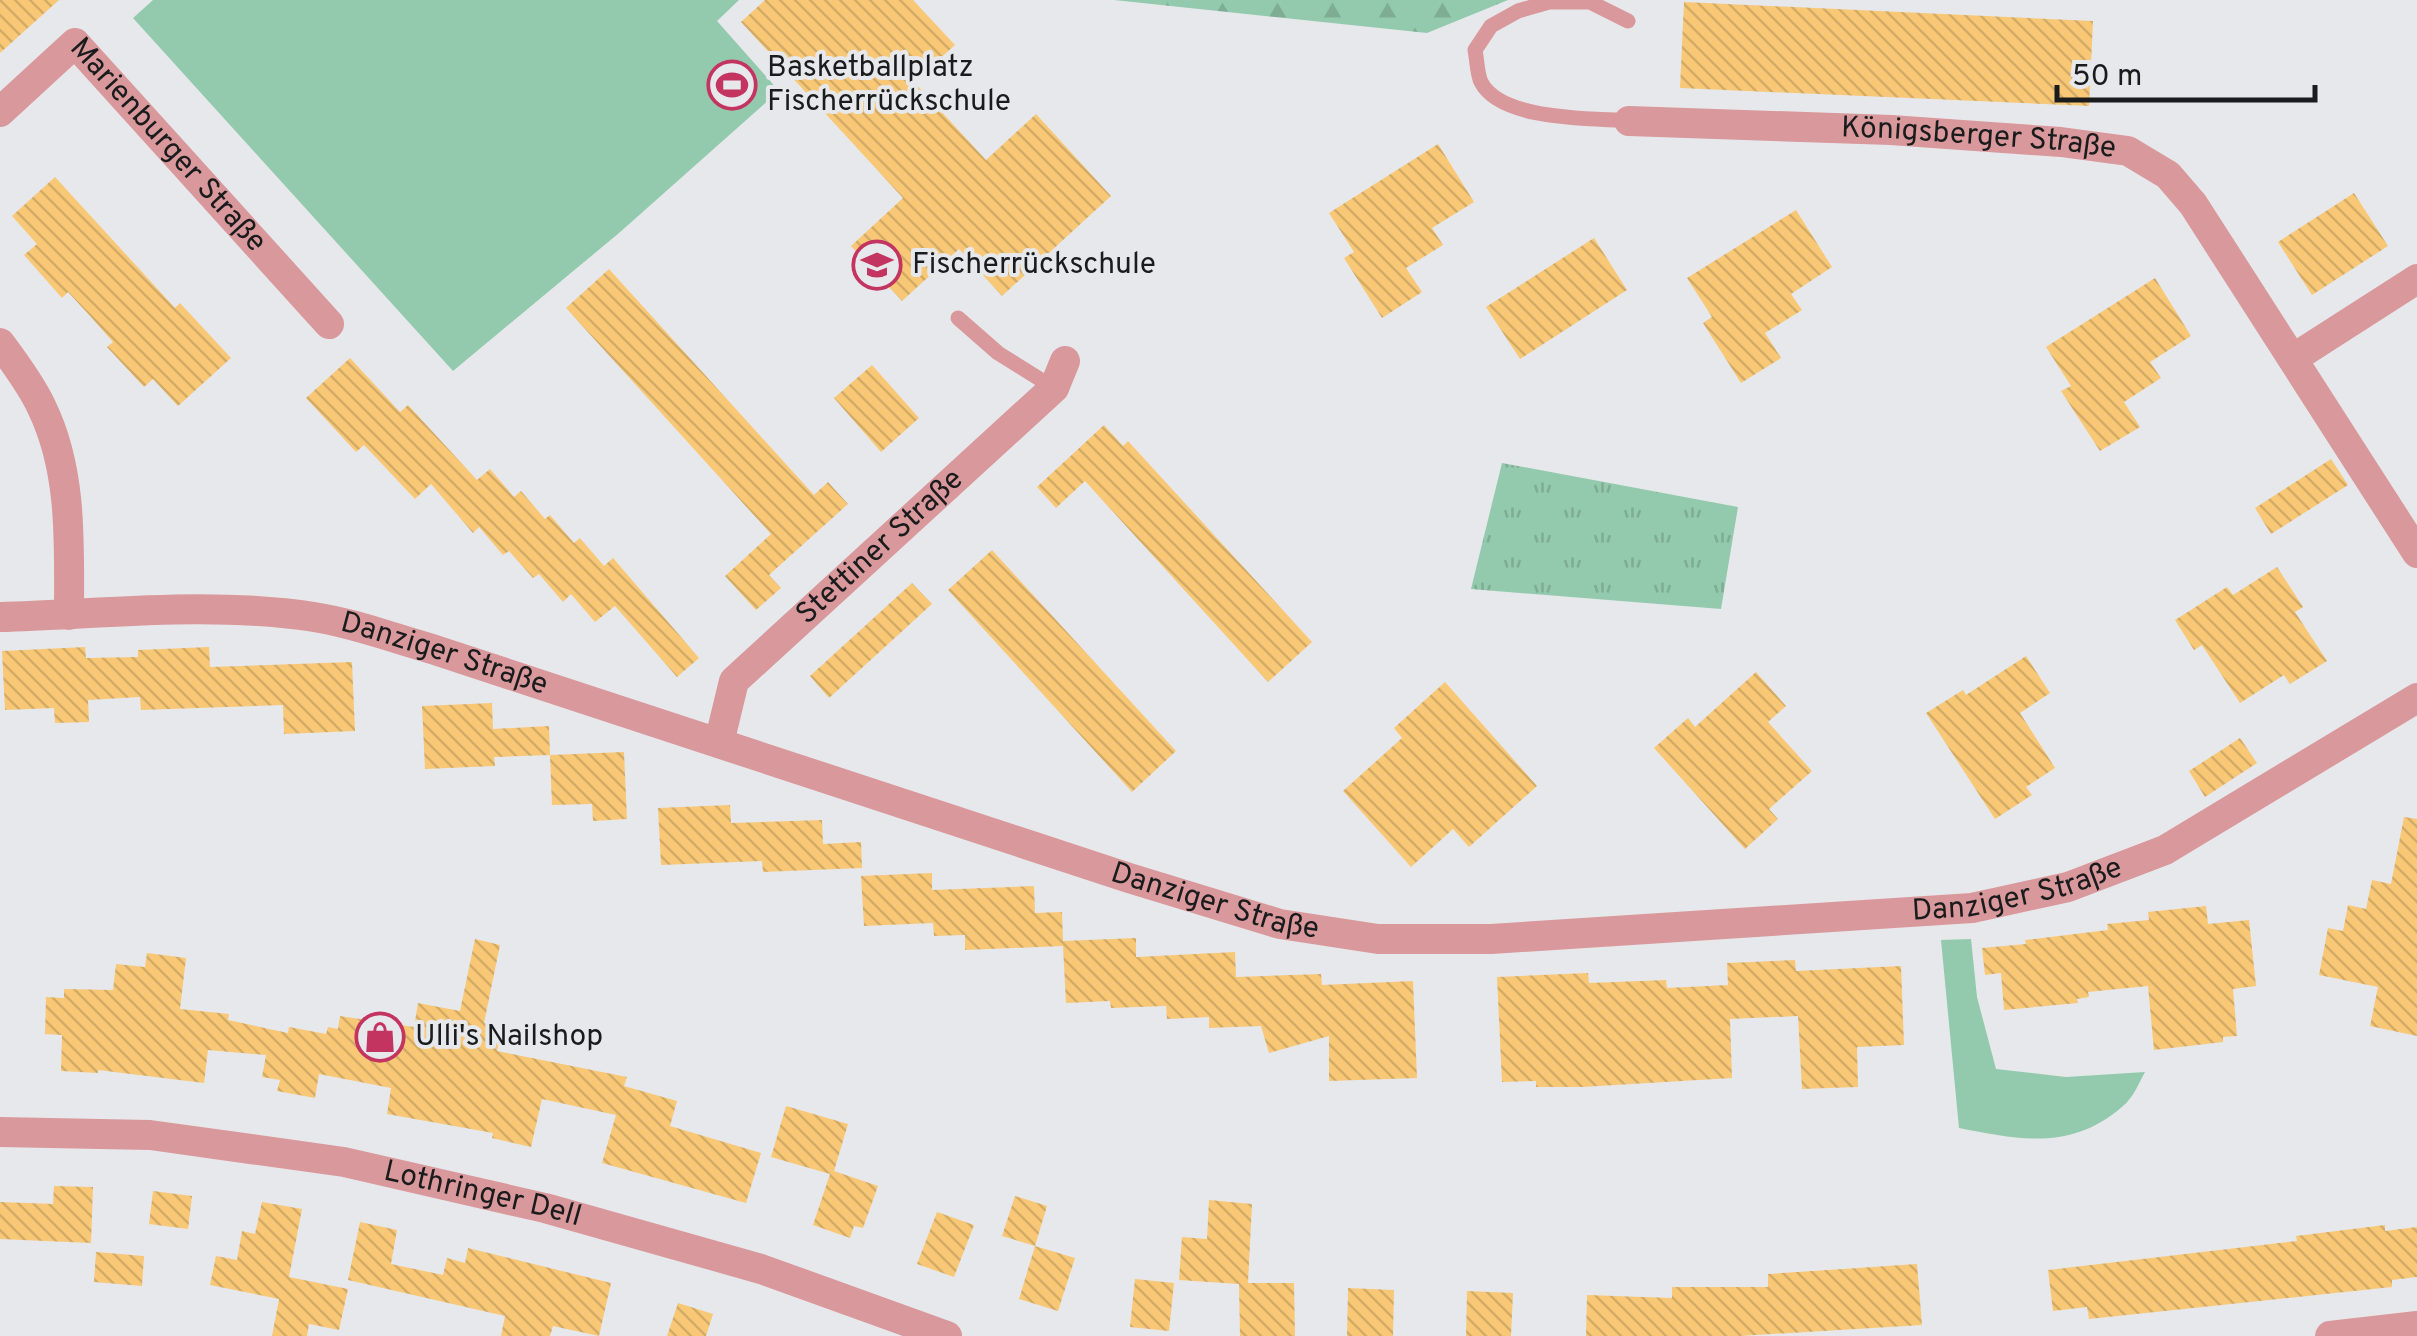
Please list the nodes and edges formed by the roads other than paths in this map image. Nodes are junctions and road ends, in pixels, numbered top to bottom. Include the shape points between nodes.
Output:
1 (1628, 21) dead end
2 (0, 112) edge
3 (1629, 121) joint
4 (2417, 279) edge
5 (958, 318) dead end
6 (328, 324) dead end
7 (0, 343) edge
8 (2294, 358) junction
9 (1060, 374) joint
10 (2417, 552) edge
11 (69, 615) junction
12 (0, 618) edge
13 (2417, 698) edge
14 (719, 744) junction
15 (0, 1132) edge
16 (2417, 1326) edge
17 (946, 1336) edge
18 (2330, 1336) edge

1 - 3 lane via 1590,2 1549,2 1491,26 1476,50 1481,82 1499,99 1536,114
2 - 6 street, Marienburger Straße via 74,43
3 - 8 street, Königsberger Straße via 1891,130 2128,151 2168,174 2193,204
4 - 8 street
5 - 9 lane via 998,353
7 - 11 street via 42,406 59,452
8 - 10 street, Königsberger Straße
9 - 14 street, Stettiner Straße via 734,681
11 - 12 street, Danziger Straße
11 - 14 street, Danziger Straße via 174,609 316,617
13 - 14 street, Danziger Straße via 2165,850 2068,888 1972,908 1491,939 1378,939 1280,924
15 - 17 street, Lothringer Dell via 150,1135 344,1162 546,1208 744,1264
16 - 18 street

